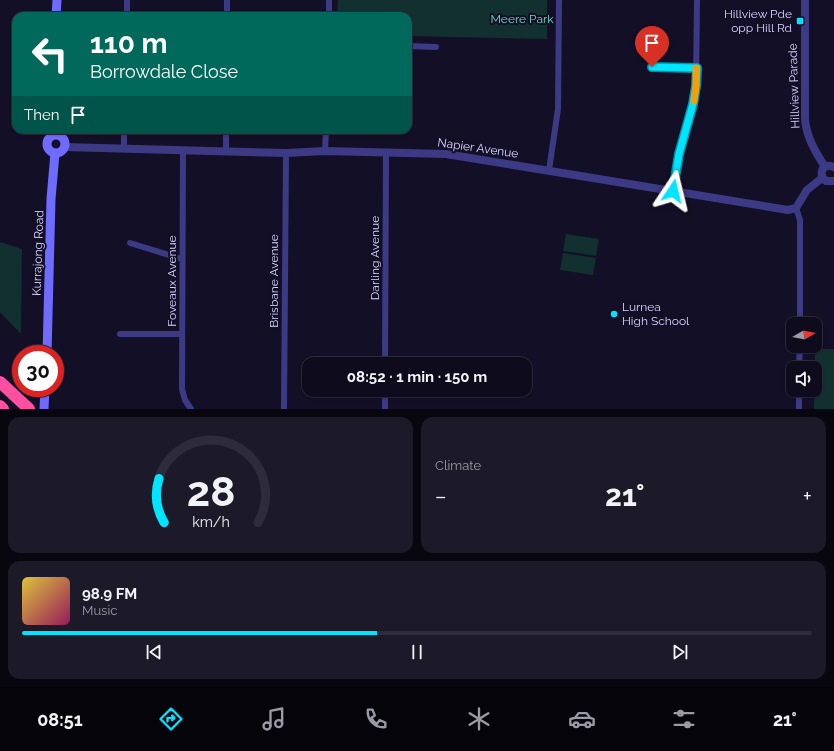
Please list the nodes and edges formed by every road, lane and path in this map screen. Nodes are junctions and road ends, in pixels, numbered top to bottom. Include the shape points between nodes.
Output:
1 (57, 0) edge
2 (127, 0) edge
3 (227, 0) edge
4 (329, 0) edge
5 (559, 0) edge
6 (697, 0) edge
7 (805, 0) edge
8 (56, 12) edge
9 (127, 12) edge
10 (226, 12) edge
11 (329, 12) edge
12 (412, 46) edge
13 (436, 46) dead end
14 (652, 67) dead end
15 (697, 68) junction
16 (55, 134) edge
17 (58, 134) edge
18 (124, 134) edge
19 (226, 134) edge
20 (326, 134) edge
21 (64, 147) junction
22 (124, 149) junction
23 (183, 150) junction
24 (226, 151) junction
25 (325, 152) junction
26 (55, 153) junction
27 (286, 153) junction
28 (386, 153) junction
29 (825, 167) junction
30 (834, 167) edge
31 (549, 170) junction
32 (822, 178) junction
33 (834, 181) edge
34 (673, 191) junction
35 (796, 208) junction
36 (130, 243) dead end
37 (182, 260) junction
38 (800, 317) edge
39 (120, 334) dead end
40 (182, 334) junction
41 (46, 345) edge
42 (385, 357) edge
43 (0, 382) edge
44 (45, 397) edge
45 (385, 397) edge
46 (799, 397) edge
47 (0, 406) edge
48 (3, 409) edge
49 (29, 409) edge
50 (44, 409) edge
51 (191, 409) edge
52 (284, 409) edge
53 (385, 409) edge
54 (799, 409) edge

1 - 8 main road
2 - 9 street
3 - 10 street
4 - 11 street
5 - 31 street via 558,109
6 - 15 street
7 - 29 street, Hillview Parade via 805,120 811,143
12 - 13 street
14 - 15 street
15 - 34 street via 693,104 679,154
16 - 26 main road via 46,144 50,151
17 - 21 main road via 64,140
18 - 22 street
19 - 24 street
20 - 25 street
21 - 22 street, Napier Avenue
21 - 26 main road
22 - 23 street, Napier Avenue
23 - 24 street, Napier Avenue
23 - 37 street, Foveaux Avenue
24 - 27 street, Napier Avenue
25 - 27 street, Napier Avenue
25 - 28 street, Napier Avenue
26 - 41 main road, Kurrajong Road
27 - 52 street, Brisbane Avenue
28 - 31 street, Napier Avenue via 452,155
28 - 42 street, Darling Avenue
29 - 30 street
29 - 32 street
31 - 34 street, Napier Avenue
32 - 33 street
32 - 35 street via 807,190
34 - 35 street, Napier Avenue via 785,210
35 - 38 street via 800,220
36 - 37 street
37 - 40 street, Foveaux Avenue
39 - 40 street
40 - 51 street, Foveaux Avenue via 182,389
43 - 49 highway
44 - 50 main road
45 - 53 street
46 - 54 street
47 - 48 highway

